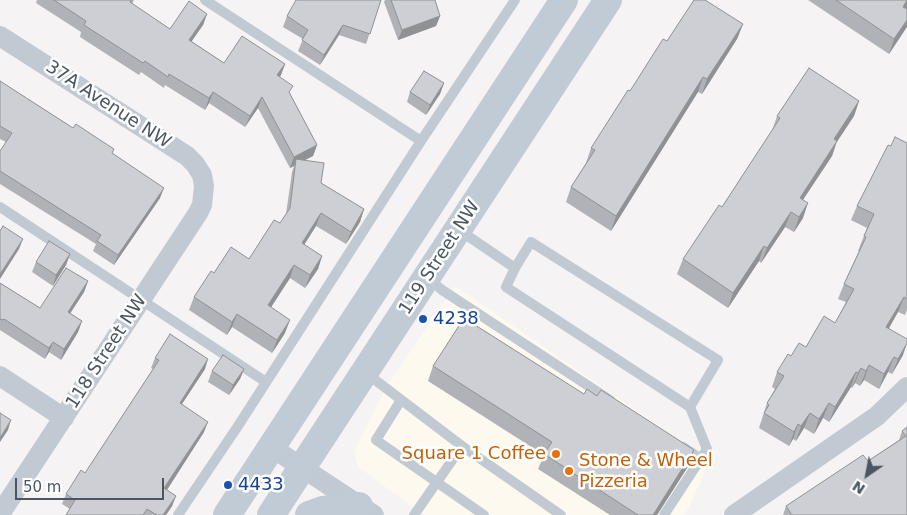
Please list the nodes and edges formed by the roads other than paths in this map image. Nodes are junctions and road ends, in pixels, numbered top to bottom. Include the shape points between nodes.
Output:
1 (205, 0) edge
2 (515, 0) edge
3 (564, 0) edge
4 (608, 0) edge
5 (0, 36) edge
6 (421, 141) junction
7 (204, 186) joint
8 (0, 207) edge
9 (458, 229) junction
10 (515, 268) junction
11 (427, 276) junction
12 (141, 300) junction
13 (365, 372) junction
14 (0, 376) edge
15 (266, 382) junction
16 (907, 387) edge
17 (401, 400) junction
18 (617, 404) edge
19 (690, 407) junction
20 (64, 418) junction
21 (676, 442) edge
22 (462, 446) junction
23 (271, 447) junction
24 (701, 459) junction
25 (302, 468) junction
26 (436, 483) junction
27 (366, 510) edge
28 (0, 514) edge
29 (178, 515) edge
30 (226, 515) edge
31 (271, 515) edge
32 (309, 515) edge
33 (414, 515) edge
34 (484, 515) edge
35 (561, 515) edge
36 (664, 515) edge
37 (734, 515) edge

1 - 6 lane
2 - 6 lane
3 - 23 main road
4 - 9 main road, 119 Street NW
5 - 7 street, 37A Avenue NW via 187,156 202,175
6 - 15 lane
7 - 12 street, 118 Street NW via 198,213
8 - 12 lane
9 - 10 lane
9 - 11 main road, 119 Street NW
10 - 19 lane via 506,287
10 - 19 lane via 531,242 718,360
11 - 13 main road, 119 Street NW
11 - 18 lane via 442,290
12 - 15 lane
12 - 20 street, 118 Street NW
13 - 17 lane
13 - 25 main road, 119 Street NW
14 - 20 street
15 - 29 lane
16 - 37 street via 877,416
17 - 22 lane
17 - 26 lane via 376,440
19 - 24 lane via 707,450
20 - 28 street, 118 Street NW
21 - 24 lane
22 - 26 lane
22 - 35 lane
23 - 25 street
23 - 30 main road
24 - 36 lane
25 - 27 street
25 - 31 main road, 119 Street NW
26 - 33 lane
26 - 34 lane
27 - 32 main road via 322,510

